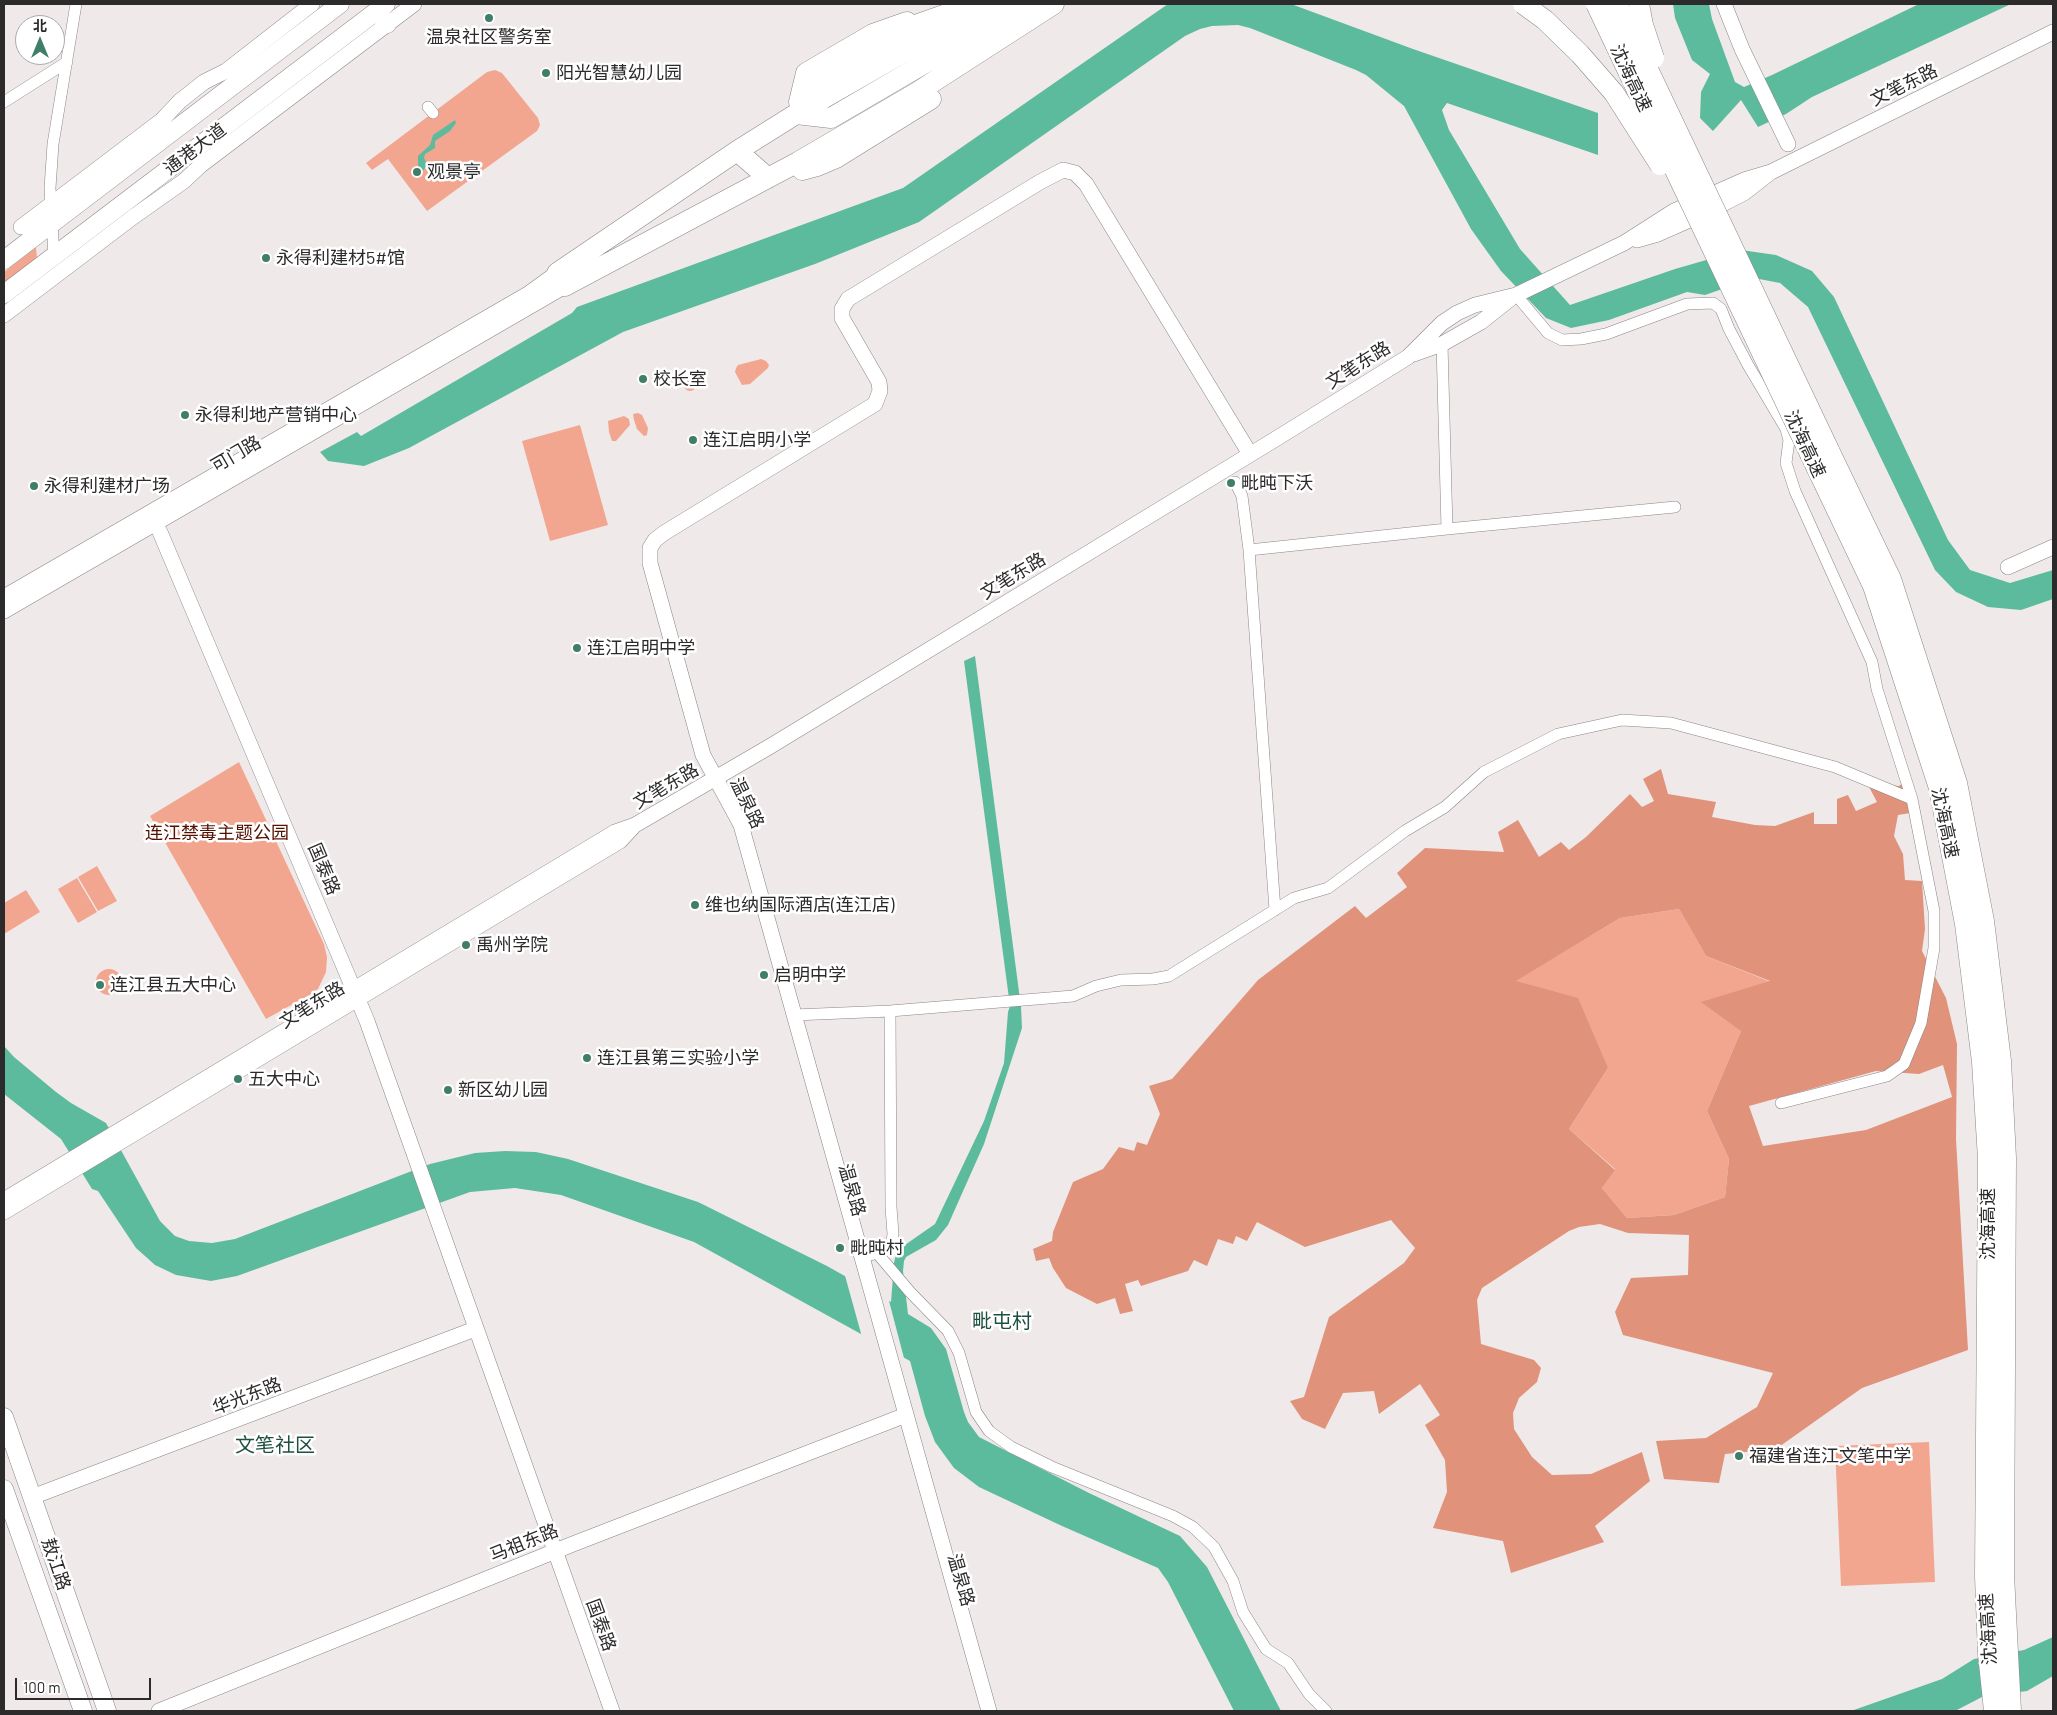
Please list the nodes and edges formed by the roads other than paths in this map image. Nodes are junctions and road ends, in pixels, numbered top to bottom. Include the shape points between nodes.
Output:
1 (76, 4) edge
2 (312, 4) edge
3 (340, 4) edge
4 (414, 4) edge
5 (963, 4) edge
6 (975, 4) edge
7 (987, 4) edge
8 (998, 4) edge
9 (1005, 4) edge
10 (1014, 4) edge
11 (1020, 4) edge
12 (1026, 4) edge
13 (1049, 4) edge
14 (1054, 4) edge
15 (1061, 4) edge
16 (1065, 4) edge
17 (1523, 4) edge
18 (1596, 4) edge
19 (1617, 4) edge
20 (1639, 4) edge
21 (1724, 4) edge
22 (383, 13) edge
23 (2053, 32) edge
24 (67, 62) junction
25 (4, 102) edge
26 (796, 114) junction
27 (1788, 144) dead end
28 (737, 151) junction
29 (768, 178) junction
30 (51, 204) junction
31 (1720, 220) junction
32 (52, 223) junction
33 (21, 227) dead end
34 (1707, 238) junction
35 (6, 257) edge
36 (59, 263) junction
37 (561, 280) junction
38 (4, 294) edge
39 (1516, 295) junction
40 (4, 315) edge
41 (1442, 344) junction
42 (1408, 357) junction
43 (1820, 452) junction
44 (1250, 454) junction
45 (1235, 482) dead end
46 (1674, 507) dead end
47 (1447, 529) junction
48 (160, 532) dead end
49 (2053, 547) edge
50 (1249, 550) junction
51 (2008, 567) dead end
52 (4, 597) edge
53 (4, 611) edge
54 (715, 778) junction
55 (1912, 799) junction
56 (1275, 910) junction
57 (356, 994) junction
58 (890, 1011) junction
59 (794, 1015) junction
60 (1781, 1103) dead end
61 (75, 1163) junction
62 (4, 1200) edge
63 (4, 1212) edge
64 (877, 1253) junction
65 (862, 1257) junction
66 (863, 1277) junction
67 (475, 1329) junction
68 (901, 1416) junction
69 (4, 1417) edge
70 (4, 1489) edge
71 (32, 1497) junction
72 (7, 1510) edge
73 (554, 1552) junction
74 (1997, 1652) junction
75 (83, 1711) edge
76 (107, 1711) edge
77 (158, 1711) edge
78 (612, 1711) edge
79 (978, 1711) edge
80 (989, 1711) edge
81 (1326, 1711) edge
82 (1994, 1711) edge
83 (2011, 1711) edge

1 - 24 street
2 - 30 main road via 226,70 204,82 162,120
3 - 32 main road, 通港大道
4 - 22 main road
5 - 26 highway via 874,34 806,73
6 - 26 highway via 890,34 810,79
7 - 26 highway via 894,40 815,86
8 - 26 highway via 898,47 819,93
9 - 26 highway via 904,52
10 - 26 highway via 906,59 825,106
11 - 26 highway via 828,112
12 - 26 highway via 832,118
13 - 29 highway via 792,152
14 - 29 highway via 916,93
15 - 29 highway via 910,105 806,165
16 - 29 highway via 866,141 817,166
17 - 34 highway, bridge via 1580,54 1614,93
18 - 34 highway, 沈海高速, bridge
19 - 31 highway, 沈海高速, bridge
20 - 31 highway, bridge via 1668,99
21 - 27 main road
22 - 36 main road, 通港大道
23 - 39 main road, 文笔东路 via 1771,172 1744,193 1701,215 1658,234 1624,243
24 - 25 street
24 - 30 street via 53,144
26 - 28 highway
28 - 29 highway
28 - 37 highway
29 - 37 highway
30 - 32 street
30 - 33 main road
31 - 43 highway, 沈海高速, bridge
32 - 35 main road, 通港大道
32 - 36 street
34 - 43 highway, 沈海高速, bridge
36 - 38 main road, 通港大道
36 - 40 main road
37 - 52 main road, 可门路 via 528,294
37 - 53 main road, 可门路
39 - 41 main road, 文笔东路 via 1481,322
39 - 42 main road, 文笔东路 via 1475,305 1458,313 1442,323
39 - 55 street via 1548,332 1562,340 1606,334 1687,304 1713,303 1721,309 1740,351 1786,429 1789,440 1786,463 1795,491 1872,662 1877,689
41 - 42 main road, 文笔东路
41 - 47 street
42 - 44 main road, 文笔东路
43 - 74 highway, 沈海高速 via 1873,586 1939,788 1965,924 1982,1062 1988,1159 1985,1566
44 - 54 main road, 文笔东路
44 - 54 main road via 1082,179 1068,170 1054,173 854,294 845,302 841,313 843,322 879,382 880,391 875,404 664,533 652,544 649,553 704,755
45 - 50 street via 1242,496
46 - 47 street
47 - 50 street
48 - 57 main road, 国泰路
49 - 51 main road
50 - 56 street
54 - 57 main road, 文笔东路 via 636,825 620,841
54 - 59 main road, 温泉路 via 739,819
54 - 66 main road, 温泉路
55 - 56 street via 1835,767 1671,722 1622,720 1558,734 1484,772 1445,808 1405,831 1328,888 1294,898
55 - 60 street via 1934,911 1934,948 1921,1023 1904,1064 1888,1076
56 - 58 street via 1169,976 1121,980 1073,996
57 - 61 main road, 文笔东路
57 - 67 main road, 国泰路
58 - 59 street
58 - 64 street via 893,1234 892,1242
59 - 65 main road, 温泉路
61 - 62 main road, 文笔东路
61 - 63 main road, 文笔东路
64 - 65 street
64 - 81 street via 948,1331 955,1343 976,1412 989,1431 1011,1447 1052,1467 1173,1516 1192,1527 1214,1547 1233,1581 1243,1612 1266,1649 1288,1663 1309,1694
65 - 66 main road, 温泉路
66 - 68 main road, 温泉路
67 - 71 main road, 华光东路
67 - 73 main road, 国泰路
68 - 73 main road, 马祖东路
68 - 79 main road, 温泉路
68 - 80 main road, 温泉路
69 - 71 main road, 敖江路
70 - 72 main road, 敖江路
71 - 76 main road, 敖江路
72 - 75 main road, 敖江路
73 - 77 main road, 马祖东路
73 - 78 main road, 国泰路
74 - 82 highway, 沈海高速
74 - 83 highway, 沈海高速

